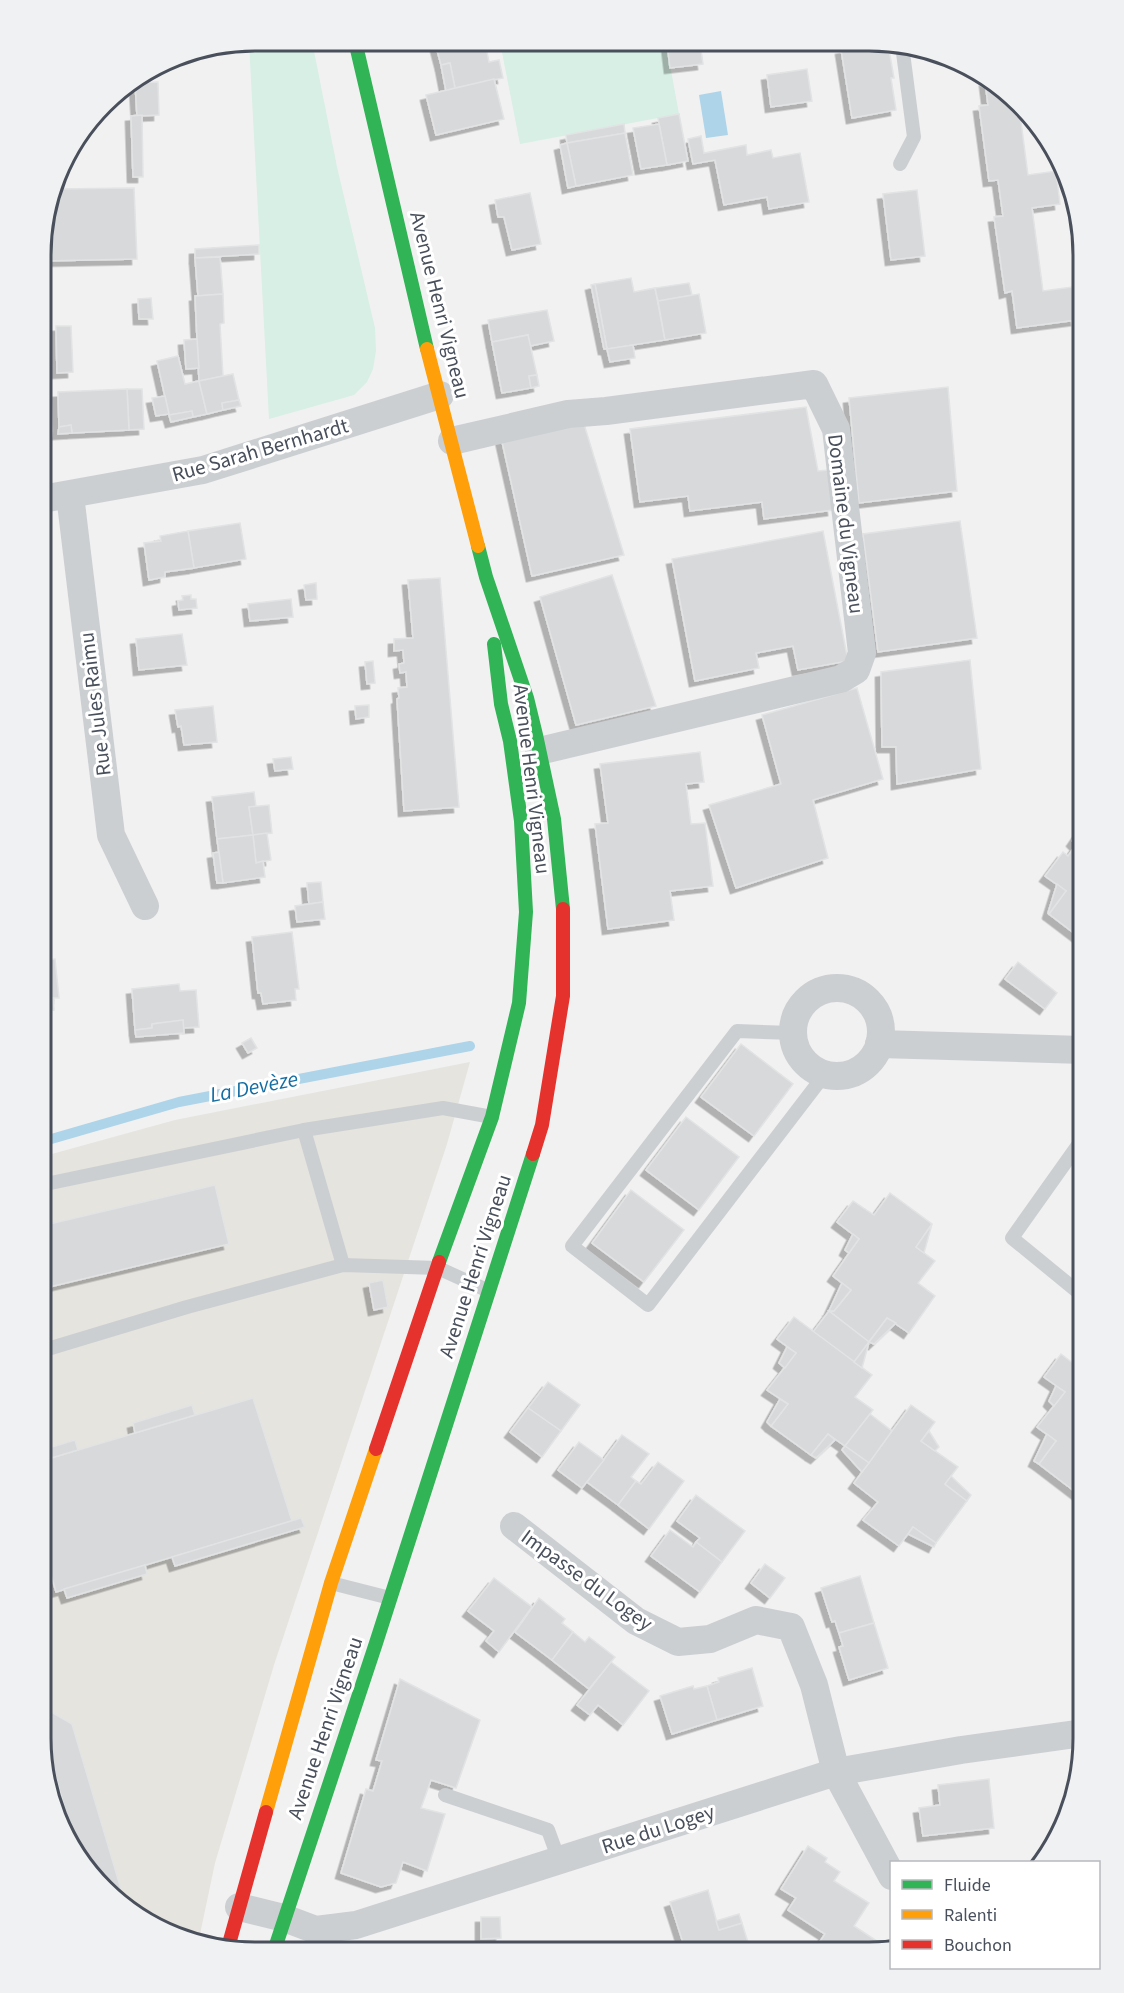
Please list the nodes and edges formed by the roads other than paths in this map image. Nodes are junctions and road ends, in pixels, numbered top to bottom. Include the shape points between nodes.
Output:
1 (357, 51) edge
2 (903, 54) edge
3 (900, 164) dead end
4 (440, 395) junction
5 (452, 441) junction
6 (70, 495) junction
7 (51, 498) edge
8 (486, 577) junction
9 (528, 743) junction
10 (145, 906) dead end
11 (793, 1033) junction
12 (879, 1044) junction
13 (1073, 1050) edge
14 (825, 1074) junction
15 (492, 1117) junction
16 (304, 1130) junction
17 (1073, 1152) edge
18 (51, 1183) edge
19 (344, 1265) junction
20 (438, 1268) junction
21 (1073, 1283) edge
22 (489, 1291) junction
23 (51, 1348) edge
24 (514, 1526) dead end
25 (332, 1583) junction
26 (390, 1598) junction
27 (1073, 1733) edge
28 (836, 1772) junction
29 (445, 1795) dead end
30 (559, 1860) junction
31 (890, 1874) edge
32 (239, 1907) junction
33 (284, 1918) junction
34 (230, 1940) edge
35 (277, 1942) edge

1 - 4 street, Avenue Henri Vigneau
2 - 3 lane via 914,137
4 - 5 street, Avenue Henri Vigneau
4 - 6 street, Rue Sarah Bernhardt via 203,470
5 - 8 street, Avenue Henri Vigneau
5 - 9 street, Domaine du Vigneau via 568,414 814,384 836,429 862,653 856,670 841,679
6 - 7 street, Rue Sarah Bernhardt
6 - 10 street, Rue Jules Raimu via 111,835
8 - 9 street, Avenue Henri Vigneau via 527,698
8 - 9 street, Avenue Henri Vigneau via 501,704
9 - 15 street, Avenue Henri Vigneau via 521,821 526,912 519,1003
9 - 22 street, Avenue Henri Vigneau via 554,819 563,910 563,996 542,1125
11 - 12 street via 795,1018 807,1000 827,989 842,988 857,992 877,1014
11 - 14 street via 802,1059
11 - 14 lane via 736,1031 572,1246 648,1305
12 - 13 street
12 - 14 street via 864,1066 852,1073
15 - 16 lane via 443,1108
15 - 20 street, Avenue Henri Vigneau
16 - 18 lane
16 - 19 lane
17 - 21 lane via 1012,1238
19 - 20 lane
19 - 23 lane
20 - 22 lane
20 - 25 street, Avenue Henri Vigneau
22 - 26 street, Avenue Henri Vigneau
24 - 28 street, Impasse du Logey via 636,1621 678,1642 710,1639 756,1620 790,1627 814,1685
25 - 26 lane
25 - 32 street, Avenue Henri Vigneau
26 - 33 street, Avenue Henri Vigneau
27 - 28 street, Rue du Logey
28 - 30 street, Rue du Logey
28 - 31 street
29 - 30 lane via 548,1830
30 - 33 street, Rue du Logey via 356,1925 316,1930
32 - 33 street, Rue du Logey
32 - 34 street, Avenue Henri Vigneau
33 - 35 street, Avenue Henri Vigneau

